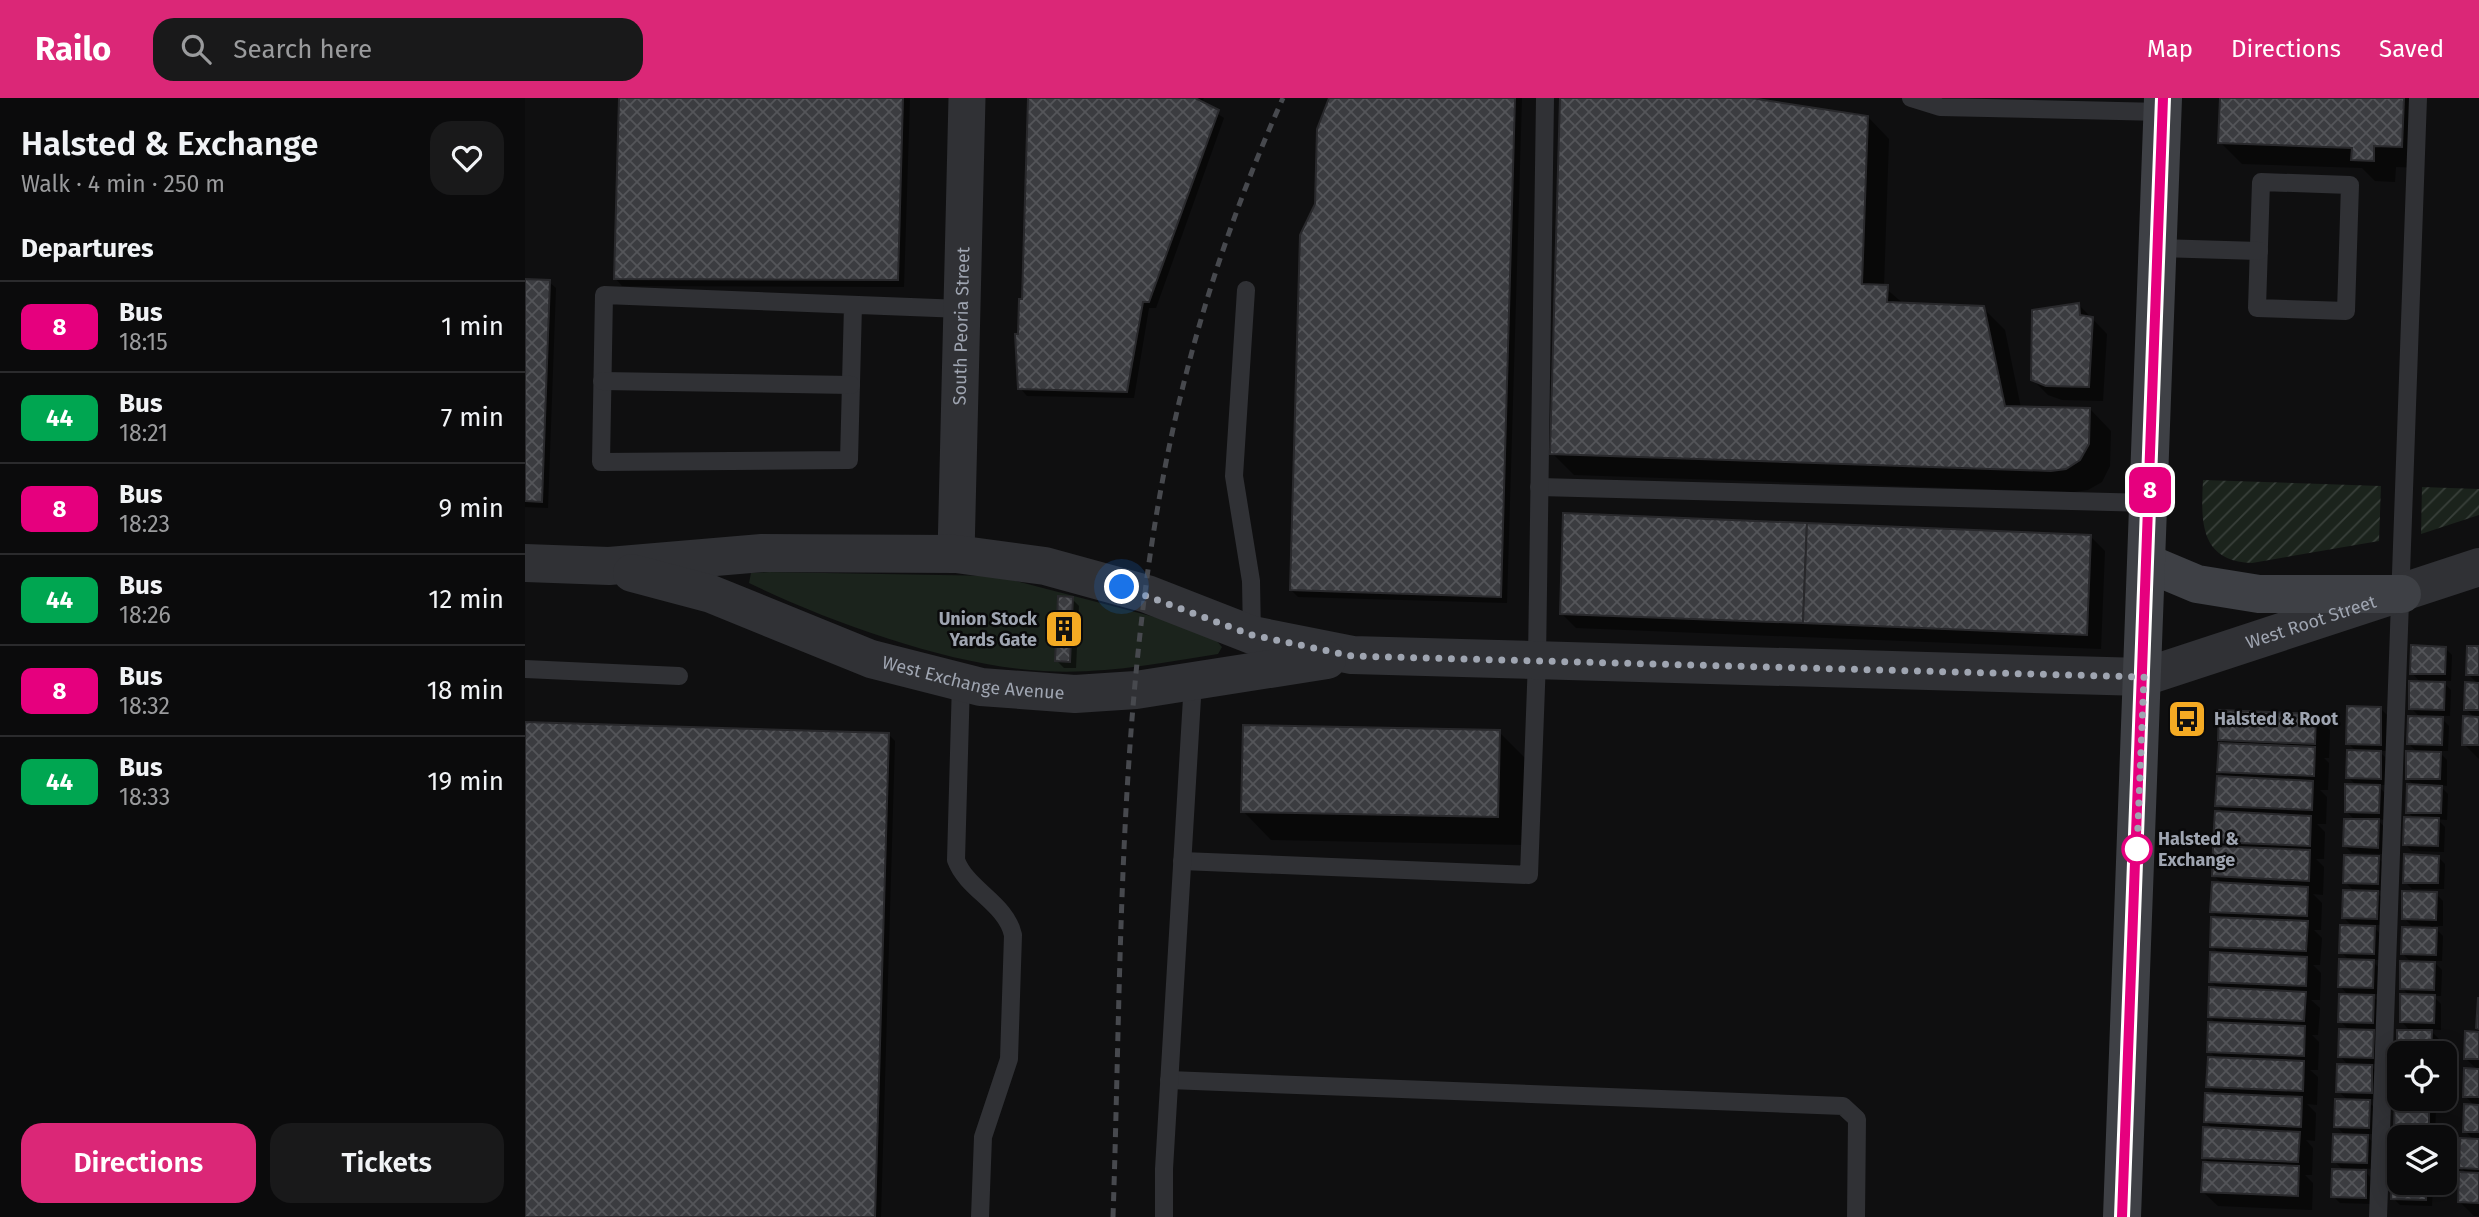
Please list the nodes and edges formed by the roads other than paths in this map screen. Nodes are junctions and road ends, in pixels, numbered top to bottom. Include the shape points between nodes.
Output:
1 (967, 98) edge
2 (1545, 98) edge
3 (1911, 98) edge
4 (2418, 98) edge
5 (2162, 105) edge
6 (2159, 248) junction
7 (2259, 251) junction
8 (1246, 290) dead end
9 (853, 305) junction
10 (962, 309) junction
11 (602, 381) junction
12 (851, 385) junction
13 (1539, 487) junction
14 (2150, 503) junction
15 (956, 554) junction
16 (525, 563) edge
17 (2147, 563) junction
18 (610, 566) junction
19 (2479, 567) edge
20 (2402, 594) junction
21 (1252, 635) junction
22 (1352, 656) junction
23 (1537, 660) junction
24 (525, 669) edge
25 (679, 676) dead end
26 (2144, 677) junction
27 (1193, 681) junction
28 (961, 682) junction
29 (1182, 861) junction
30 (1169, 1080) junction
31 (980, 1217) edge
32 (1164, 1217) edge
33 (1856, 1217) edge
34 (2122, 1217) edge
35 (2378, 1217) edge

1 - 10 street, South Peoria Street
2 - 13 lane
3 - 5 lane via 1940,107
4 - 20 lane
5 - 6 main road
6 - 7 lane
6 - 14 main road
7 - 7 lane via 2262,182 2350,185 2346,311 2257,308
8 - 21 lane via 1234,476 1251,581
9 - 10 lane
9 - 11 lane via 604,295
9 - 12 lane
10 - 15 street, South Peoria Street
11 - 12 lane
11 - 12 lane via 601,462 849,460
13 - 14 lane
13 - 23 lane
14 - 17 main road
15 - 18 street, West Exchange Avenue via 762,552
15 - 21 street, West Exchange Avenue via 1045,566 1147,594
16 - 18 street, West Exchange Avenue
17 - 20 main road via 2197,584 2259,594
17 - 26 main road
18 - 28 street, West Exchange Avenue via 711,594 871,659
19 - 20 street, West Root Street
20 - 26 street, West Root Street
20 - 35 lane
21 - 22 street, West Exchange Avenue
22 - 23 street, West Exchange Avenue
22 - 27 street, West Exchange Avenue
23 - 26 street, West Exchange Avenue
23 - 29 lane via 1529,875
24 - 25 lane
26 - 34 main road
27 - 28 street, West Exchange Avenue via 1075,694
27 - 29 lane
28 - 31 lane via 955,859 969,881 1006,917 1013,935 1009,1059 983,1138
29 - 30 lane
30 - 32 lane
30 - 33 lane via 1843,1106 1857,1119

